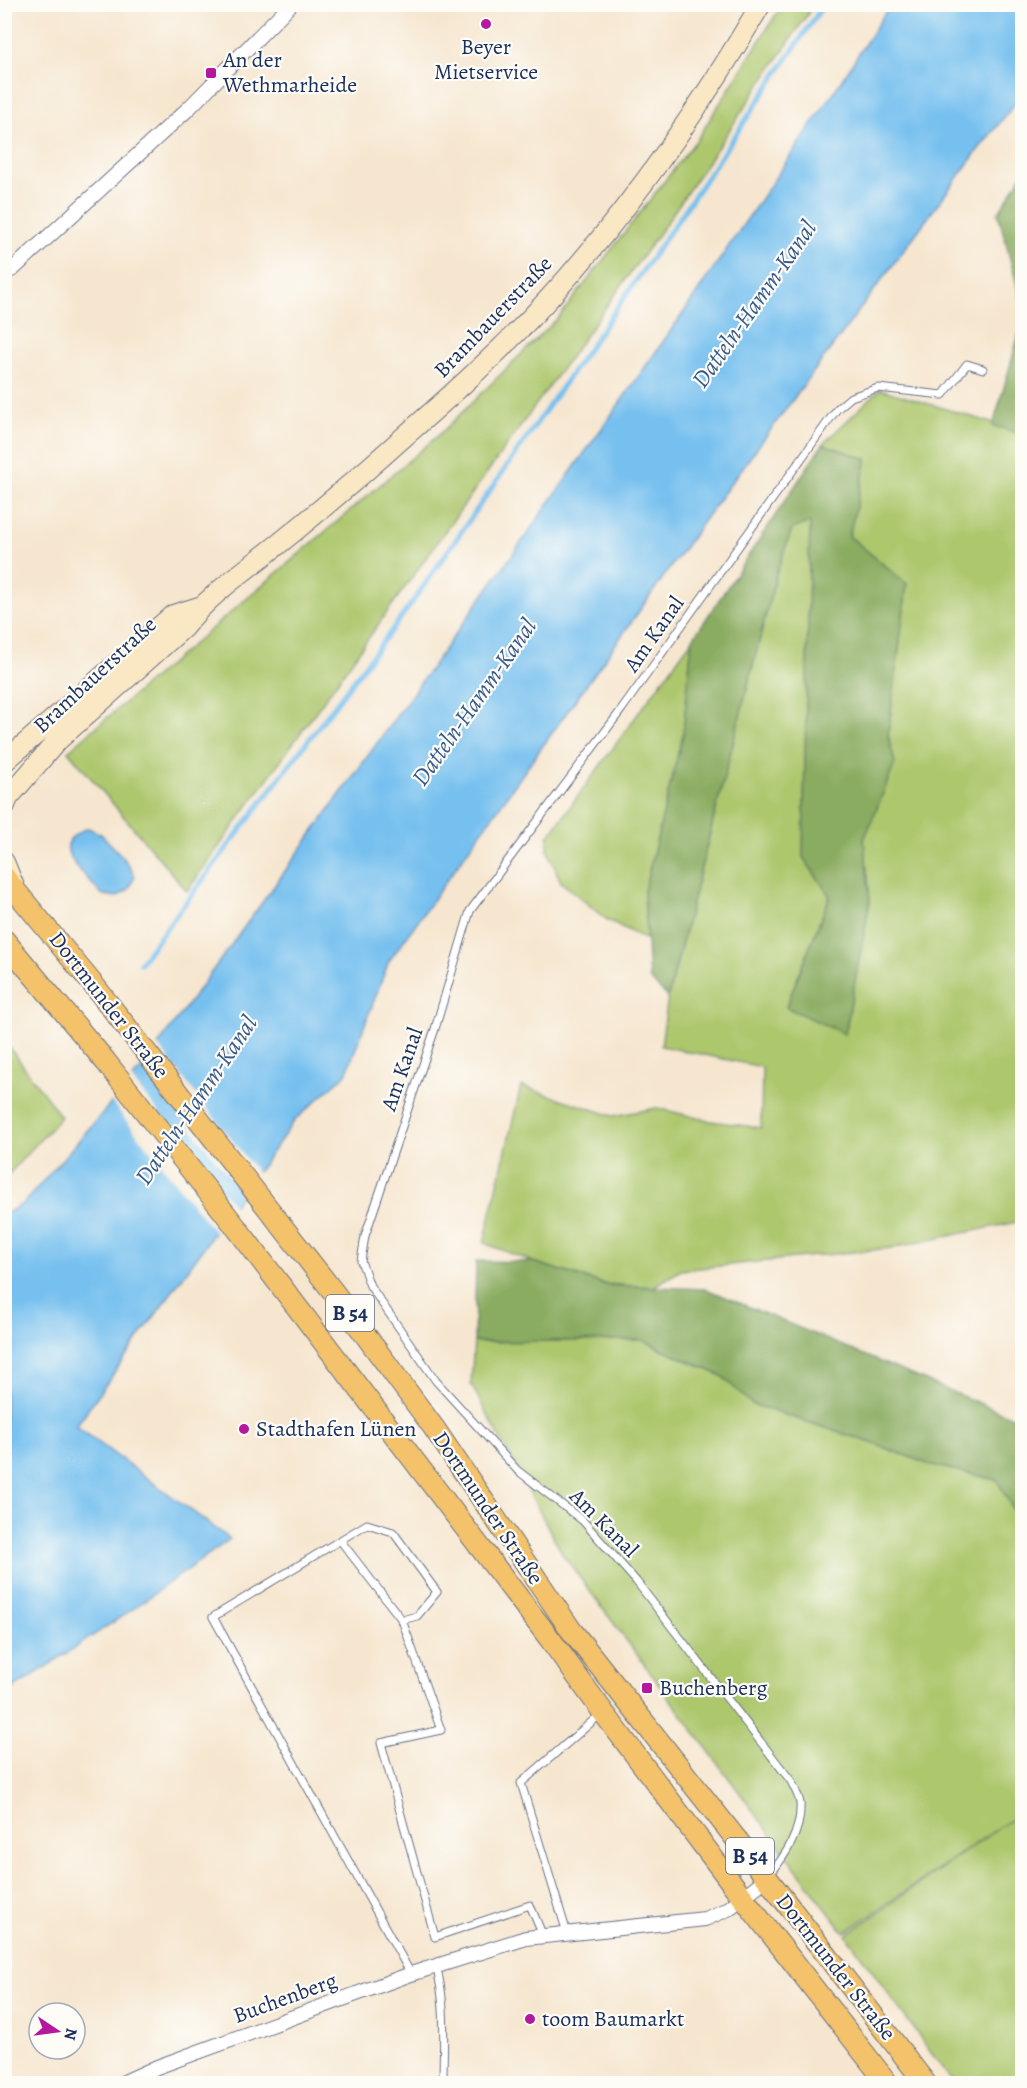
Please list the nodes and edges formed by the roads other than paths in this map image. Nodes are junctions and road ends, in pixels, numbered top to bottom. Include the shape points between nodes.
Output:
1 (291, 4) edge
2 (761, 4) edge
3 (4, 273) edge
4 (983, 369) dead end
5 (199, 607) junction
6 (4, 762) edge
7 (6, 802) edge
8 (4, 862) edge
9 (10, 883) edge
10 (4, 940) edge
11 (340, 1540) junction
12 (402, 1620) junction
13 (603, 1712) junction
14 (767, 1878) junction
15 (744, 1898) junction
16 (567, 1933) junction
17 (543, 1936) junction
18 (436, 1966) junction
19 (411, 1974) junction
20 (120, 2084) edge
21 (443, 2084) edge
22 (888, 2084) edge
23 (926, 2084) edge

1 - 3 street via 177,120
2 - 5 main road, Brambauerstraße via 664,156 611,225 501,349 287,537
4 - 14 lane, Am Kanal via 967,364 944,395 878,388 851,397 837,409 622,709 470,911 365,1236 361,1261 370,1286 436,1381 517,1470 583,1521 636,1581 791,1781 800,1802 798,1824 792,1844
5 - 6 main road, Brambauerstraße via 173,615
5 - 7 main road, Brambauerstraße via 184,627 57,741
8 - 9 main road
9 - 14 main road, Dortmunder Straße / B 54 via 335,1294 434,1428 571,1630
10 - 13 main road, Dortmunder Straße / B 54 via 239,1231
11 - 12 lane
11 - 12 lane via 367,1524 393,1532 437,1592 417,1616
11 - 19 lane via 213,1617
12 - 17 lane via 441,1730 381,1743 435,1937 530,1905
13 - 15 main road, Dortmunder Straße / B 54
13 - 16 lane via 521,1783
14 - 15 street, Buchenberg
14 - 23 main road, Dortmunder Straße / B 54
15 - 16 street, Buchenberg via 705,1919
15 - 22 main road, Dortmunder Straße / B 54
16 - 17 street, Buchenberg
17 - 18 street, Buchenberg
18 - 19 street, Buchenberg
18 - 21 lane via 443,2010
19 - 20 street, Buchenberg

